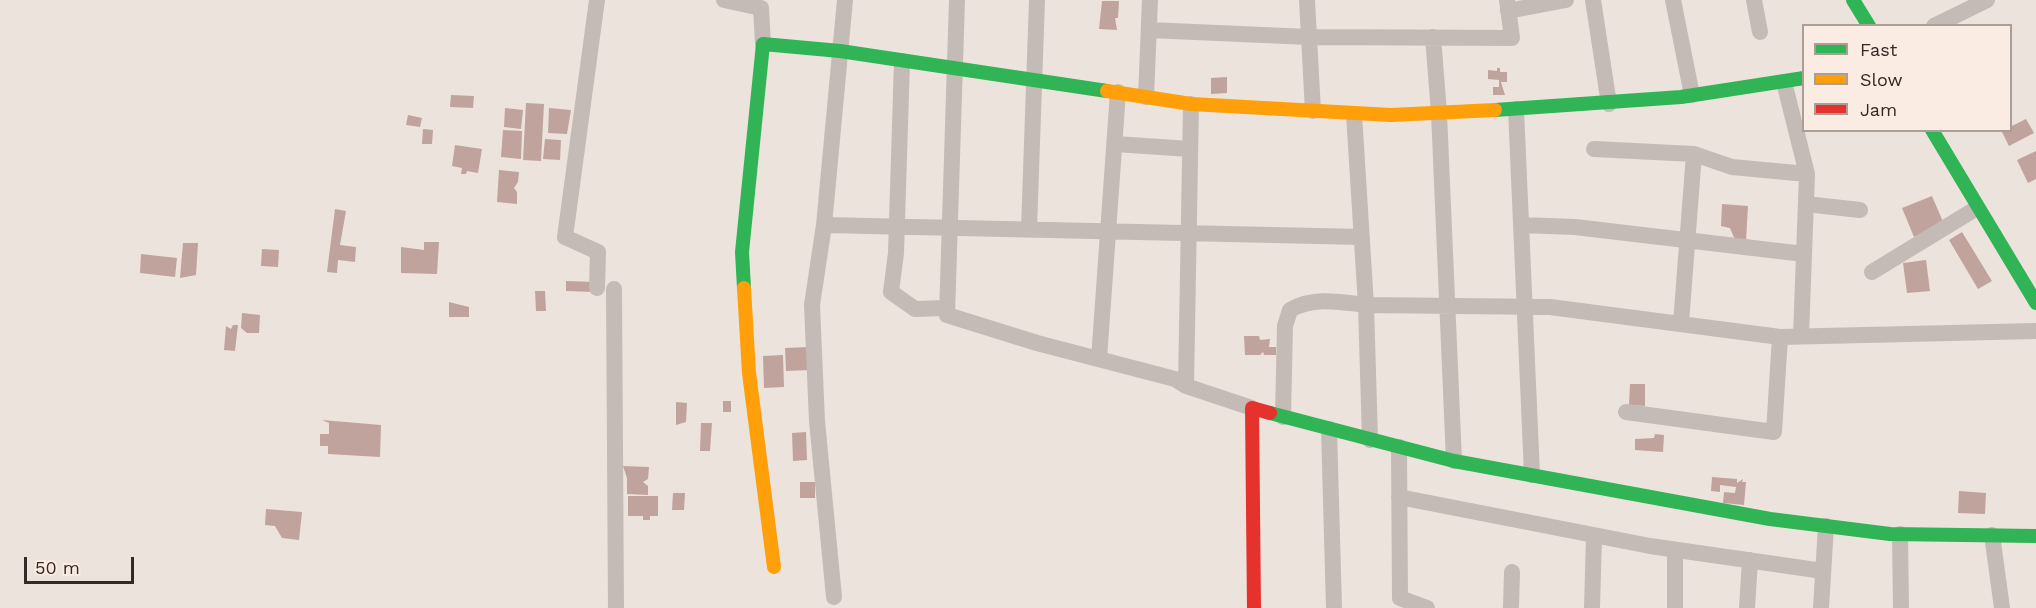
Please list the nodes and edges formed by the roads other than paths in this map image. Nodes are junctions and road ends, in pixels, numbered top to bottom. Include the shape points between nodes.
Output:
1 (597, 0) edge
2 (724, 0) edge
3 (845, 0) edge
4 (957, 0) edge
5 (1037, 0) edge
6 (1150, 0) edge
7 (1307, 0) edge
8 (1566, 0) edge
9 (1593, 0) edge
10 (1673, 0) edge
11 (1755, 0) edge
12 (1853, 0) edge
13 (1988, 0) edge
14 (1508, 6) edge
15 (1868, 24) edge
16 (1938, 24) edge
17 (1149, 30) junction
18 (1760, 32) dead end
19 (1309, 37) junction
20 (1433, 38) junction
21 (763, 44) junction
22 (840, 51) junction
23 (902, 61) junction
24 (956, 69) junction
25 (1802, 78) edge
26 (1032, 79) junction
27 (1784, 82) junction
28 (1118, 92) junction
29 (1692, 95) junction
30 (1146, 97) junction
31 (1191, 104) junction
32 (1609, 104) junction
33 (1516, 109) junction
34 (1313, 111) junction
35 (1439, 113) junction
36 (1354, 114) junction
37 (1933, 132) edge
38 (1115, 144) junction
39 (1190, 149) junction
40 (1594, 149) dead end
41 (1694, 154) junction
42 (1807, 174) junction
43 (1806, 204) junction
44 (1977, 208) junction
45 (1860, 210) dead end
46 (824, 225) junction
47 (1521, 225) junction
48 (897, 226) junction
49 (948, 227) junction
50 (1029, 229) junction
51 (1109, 230) junction
52 (1186, 232) junction
53 (1362, 237) junction
54 (1687, 241) junction
55 (1804, 254) junction
56 (1872, 272) dead end
57 (2030, 279) edge
58 (597, 288) dead end
59 (614, 289) dead end
60 (2036, 303) edge
61 (1366, 305) junction
62 (1448, 306) junction
63 (1525, 307) junction
64 (946, 308) junction
65 (1682, 323) junction
66 (2036, 331) edge
67 (1801, 336) junction
68 (1780, 337) junction
69 (1099, 359) junction
70 (1186, 386) junction
71 (1252, 408) junction
72 (1626, 412) dead end
73 (1283, 417) junction
74 (1329, 429) junction
75 (1370, 440) junction
76 (1399, 447) junction
77 (1454, 461) junction
78 (1532, 475) junction
79 (1399, 497) junction
80 (1826, 526) junction
81 (1900, 534) junction
82 (1992, 535) junction
83 (1594, 536) junction
84 (2036, 536) edge
85 (1675, 550) junction
86 (1750, 560) junction
87 (774, 567) dead end
88 (1823, 571) junction
89 (1512, 572) dead end
90 (834, 597) dead end
91 (616, 608) edge
92 (1254, 608) edge
93 (1334, 608) edge
94 (1427, 608) edge
95 (1511, 608) edge
96 (1592, 608) edge
97 (1675, 608) edge
98 (1747, 608) edge
99 (1821, 608) edge
100 (1901, 608) edge
101 (2002, 608) edge

1 - 58 street via 565,237 597,252
2 - 21 street via 760,8
3 - 22 street
4 - 24 street
5 - 26 street
6 - 17 street
7 - 19 street
8 - 14 street
9 - 32 street
10 - 29 street
11 - 18 street
12 - 15 street
13 - 16 street
14 - 20 street via 1512,38
17 - 19 street
17 - 30 street
19 - 20 street
19 - 34 street
20 - 35 street
21 - 22 street
21 - 87 street via 742,252 749,373
22 - 23 street
22 - 46 street
23 - 24 street
23 - 48 street
24 - 26 street
24 - 49 street
25 - 27 street
26 - 28 street
26 - 50 street
27 - 29 street
27 - 42 street
28 - 30 street
28 - 38 street
29 - 32 street
30 - 31 street
31 - 34 street
31 - 39 street
32 - 33 street
33 - 35 street
33 - 47 street
34 - 36 street
35 - 36 street
35 - 62 street
36 - 53 street
37 - 44 street
38 - 39 street
38 - 51 street
39 - 52 street
40 - 41 street
41 - 42 street via 1732,167
41 - 54 street
42 - 43 street
43 - 45 street
43 - 55 street
44 - 56 street
44 - 57 street
46 - 48 street
46 - 90 street via 812,305
47 - 54 street via 1575,227
47 - 63 street
48 - 49 street
48 - 64 street via 891,292 915,309
49 - 50 street
49 - 64 street
50 - 51 street
51 - 52 street
51 - 69 street
52 - 53 street
52 - 70 street
53 - 61 street
54 - 55 street
54 - 65 street
55 - 67 street
57 - 60 street
59 - 91 street
61 - 62 street
61 - 73 street via 1311,302 1290,310 1285,326
61 - 75 street
62 - 63 street
62 - 77 street
63 - 65 street
63 - 78 street
64 - 69 street via 947,315 977,326
65 - 68 street
66 - 67 street
67 - 68 street
68 - 72 street via 1774,432
69 - 70 street via 1175,379
70 - 71 street
71 - 73 street
71 - 92 street
73 - 74 street
74 - 75 street
74 - 93 street
75 - 76 street
76 - 77 street
76 - 79 street
77 - 78 street
78 - 80 street
79 - 83 street
79 - 94 street via 1400,598
80 - 81 street
80 - 88 street
81 - 82 street
81 - 100 street
82 - 84 street
82 - 101 street
83 - 85 street
83 - 96 street
85 - 86 street
85 - 97 street
86 - 88 street
86 - 98 street
88 - 99 street
89 - 95 street

